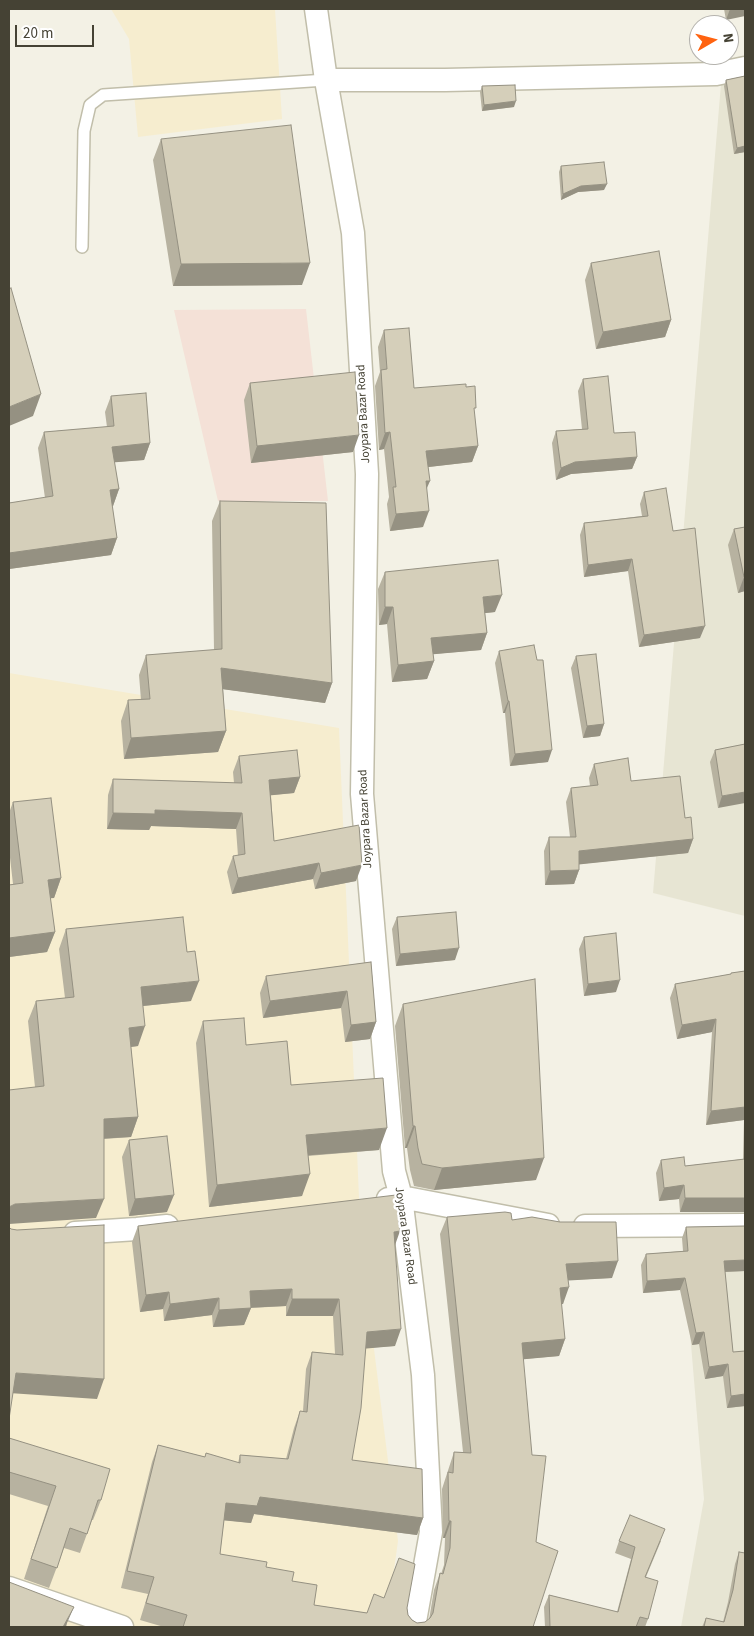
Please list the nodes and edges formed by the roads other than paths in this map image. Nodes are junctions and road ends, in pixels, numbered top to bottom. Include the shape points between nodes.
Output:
1 (316, 9) edge
2 (745, 68) edge
3 (326, 80) junction
4 (82, 247) dead end
5 (401, 1197) junction
6 (372, 1201) edge
7 (186, 1223) edge
8 (745, 1225) edge
9 (58, 1234) edge
10 (9, 1588) edge
11 (122, 1627) edge
12 (414, 1627) edge

1 - 3 street, Joypara Bazar Road
2 - 3 street via 716,74
3 - 4 lane via 103,95 90,105 84,131
3 - 5 street, Joypara Bazar Road via 353,233 367,474 362,794 394,1170
5 - 6 street
5 - 8 street via 554,1226
5 - 12 street, Joypara Bazar Road via 423,1375 431,1532
7 - 9 street
10 - 11 street

